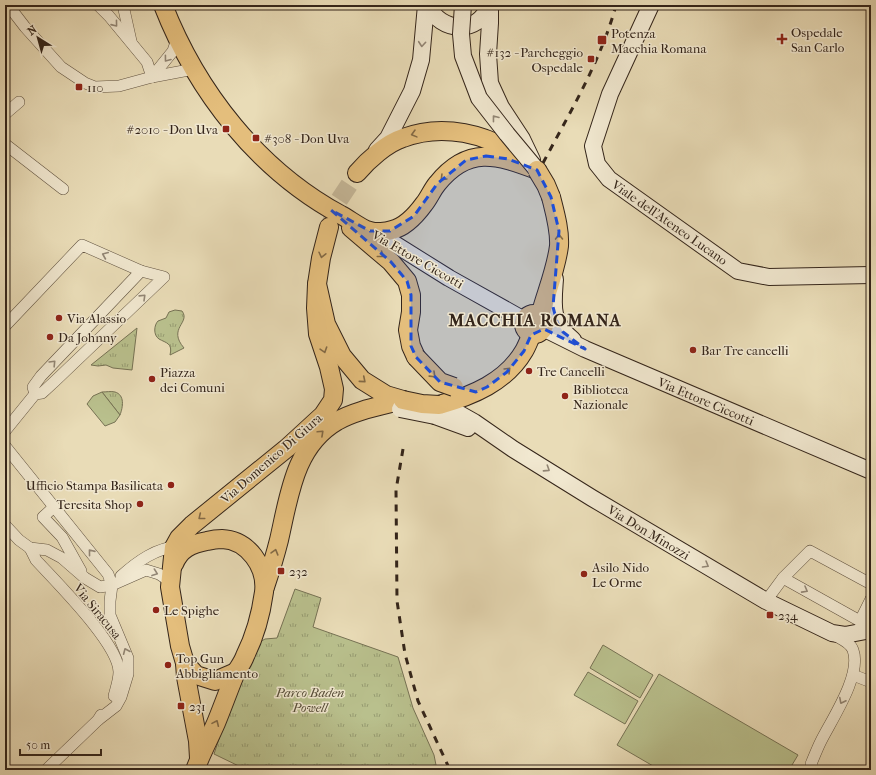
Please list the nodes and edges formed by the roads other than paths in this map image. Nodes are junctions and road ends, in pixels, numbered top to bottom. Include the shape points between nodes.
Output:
1 (8, 5) edge
2 (98, 5) edge
3 (123, 5) edge
4 (163, 5) edge
5 (427, 5) edge
6 (464, 5) edge
7 (489, 5) edge
8 (651, 5) edge
9 (177, 39) junction
10 (132, 44) junction
11 (194, 70) junction
12 (152, 76) junction
13 (19, 102) dead end
14 (5, 114) edge
15 (5, 144) edge
16 (362, 166) joint
17 (537, 170) junction
18 (63, 189) dead end
19 (330, 218) junction
20 (370, 231) junction
21 (555, 264) junction
22 (141, 271) junction
23 (871, 275) edge
24 (317, 284) junction
25 (535, 324) junction
26 (5, 326) edge
27 (585, 349) junction
28 (476, 392) junction
29 (35, 394) junction
30 (401, 404) junction
31 (437, 411) junction
32 (5, 431) edge
33 (5, 446) edge
34 (871, 471) edge
35 (54, 507) junction
36 (5, 525) edge
37 (182, 546) junction
38 (30, 548) junction
39 (171, 575) junction
40 (85, 578) junction
41 (783, 578) junction
42 (871, 584) edge
43 (112, 585) junction
44 (264, 590) junction
45 (871, 599) edge
46 (766, 601) junction
47 (867, 627) edge
48 (832, 633) junction
49 (185, 663) junction
50 (236, 672) junction
51 (853, 675) junction
52 (871, 682) edge
53 (98, 720) junction
54 (197, 764) edge
55 (46, 770) edge
56 (813, 770) edge

1 - 12 street via 48,55 85,83 95,87 119,86
2 -> 10 street
3 - 10 street
4 - 9 main road
5 - 7 main road via 439,20 459,27 480,19
5 -> 16 main road via 421,60 412,91 388,138
17 -> 6 main road, bridge via 479,98 464,56 461,34
7 - 17 main road, bridge via 490,83
8 - 23 main road, Viale dell'Ateneo Lucano via 610,94 593,146 597,164 609,179 738,271 769,277
9 - 11 main road
9 -> 12 street via 173,51
10 - 12 street via 147,62
11 - 12 street
11 - 19 main road via 247,142 312,198
13 - 14 street
15 - 18 street
17 -> 16 main road, bridge via 512,152 490,141 452,131 419,133 402,138
17 -> 20 main road via 508,159 475,157 458,164 444,176 421,208 407,222 390,231
21 -> 17 main road, bridge via 559,231 552,197
19 - 20 main road, Via Ettore Ciccotti
19 -> 24 main road, Via Domenico Di Giura
19 -> 28 main road, bridge via 391,262 407,281 411,312 408,330 416,357 440,382
20 - 25 main road, Via Ettore Ciccotti via 449,278
21 - 25 main road
21 - 27 main road via 553,307 557,322 564,332
22 -> 26 street via 82,245
29 -> 22 street via 33,386 41,376
29 -> 22 street via 42,393 164,277
24 -> 30 main road via 326,324 342,356 362,380
24 -> 37 main road, Via Domenico Di Giura via 318,334 329,367 334,389 333,400 323,415 287,448 178,538
25 - 27 main road, Via Ettore Ciccotti
28 -> 25 main road via 507,372 524,351
27 - 34 main road, Via Ettore Ciccotti
28 - 31 main road
29 - 32 street
30 - 31 main road, bridge via 422,404
44 -> 30 main road via 291,485 301,459 313,441 336,422 357,412
31 -> 46 main road, Via Don Minozzi via 458,413 474,422 592,498
33 - 35 street
35 - 40 street via 43,517 62,537
43 -> 35 street via 108,574
36 - 38 street
37 - 39 main road
37 - 43 street via 159,550 142,560
37 - 44 main road via 222,539 240,545 253,554 259,563
38 - 40 street via 47,550 62,558
38 - 53 street, Via Siracusa via 36,560 100,632 117,660 118,684 114,696
43 -> 39 street via 146,570
39 - 49 main road via 171,598
40 - 43 street via 100,587
41 - 42 street via 810,551
41 - 46 street
41 -> 47 street
53 -> 43 street, Via Siracusa via 116,706 128,674 128,658 110,615
44 - 50 main road via 261,613 245,656
45 - 47 street
46 - 48 main road, Via Don Minozzi
47 - 48 main road via 844,635
48 - 51 street via 846,641 854,651
49 - 50 main road via 196,675 215,681
49 - 54 main road via 198,741
54 -> 50 main road
51 - 52 street
51 -> 56 street via 847,692 820,742 811,764
53 - 55 street, Via Siracusa

